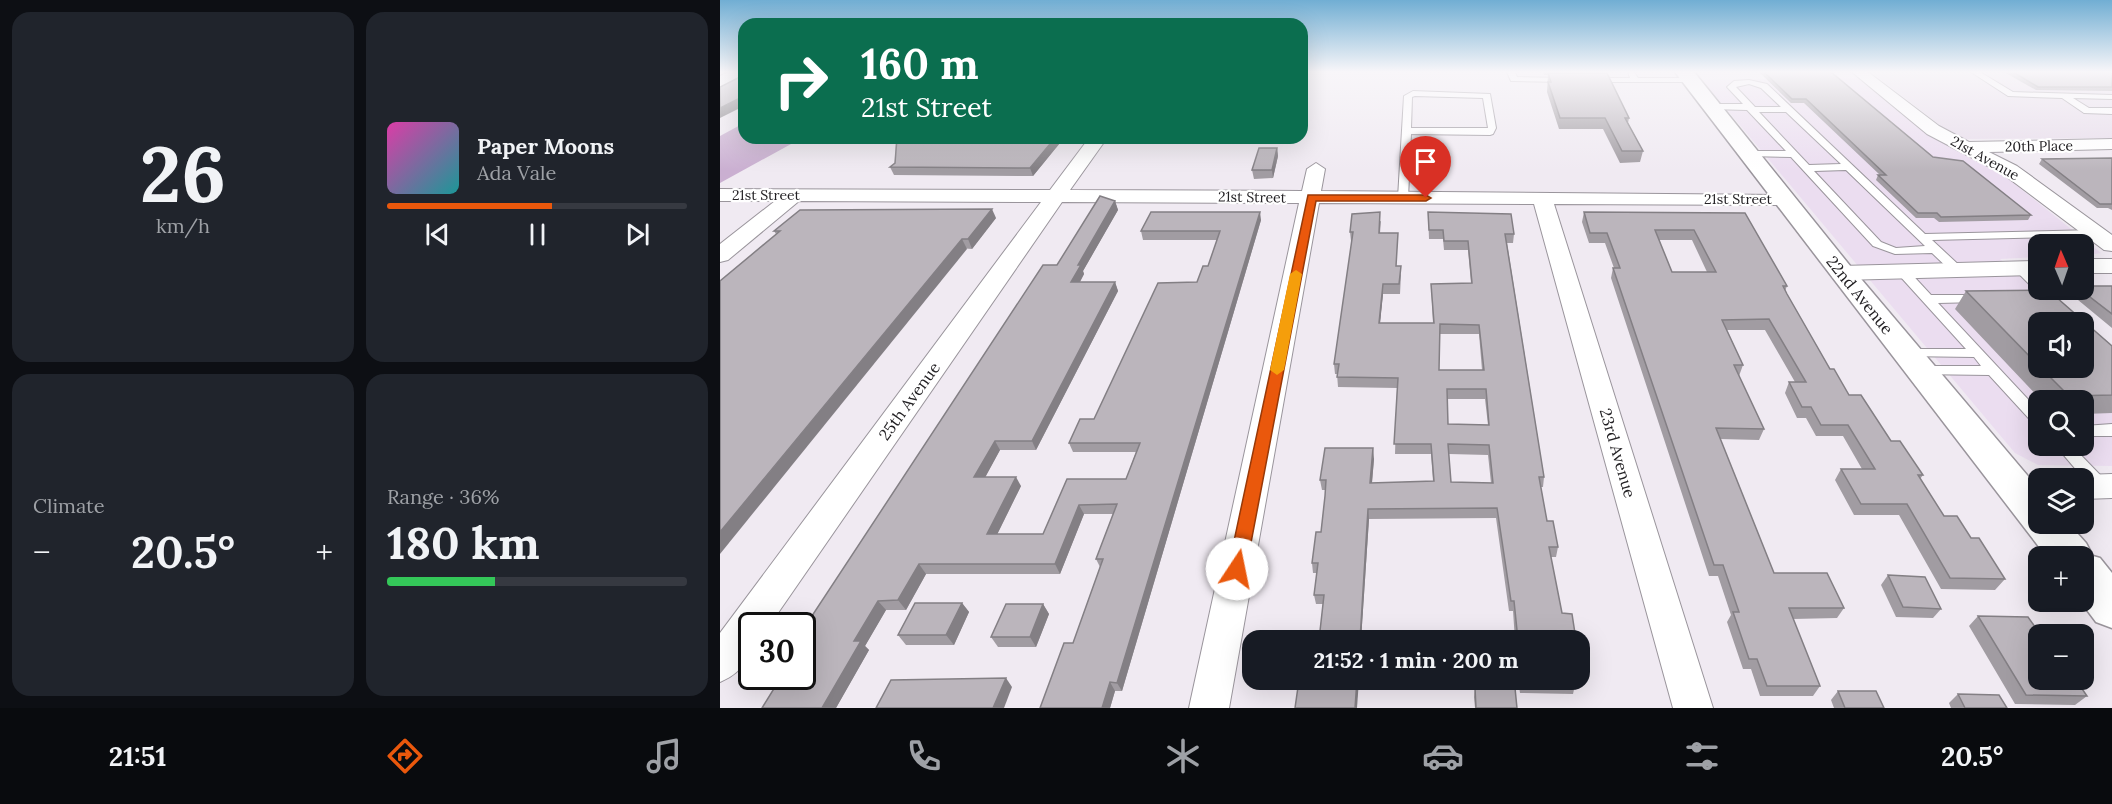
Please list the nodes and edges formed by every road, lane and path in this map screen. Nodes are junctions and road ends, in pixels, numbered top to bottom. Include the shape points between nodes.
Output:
1 (1407, 105) edge
2 (1488, 105) edge
3 (1712, 105) edge
4 (1748, 105) edge
5 (1783, 105) edge
6 (1901, 105) edge
7 (2078, 105) edge
8 (1788, 109) junction
9 (1716, 110) junction
10 (1752, 110) junction
11 (2112, 111) edge
12 (1406, 131) junction
13 (1094, 144) edge
14 (2112, 144) edge
15 (1966, 147) junction
16 (1747, 150) junction
17 (1790, 150) junction
18 (1850, 167) junction
19 (1807, 168) junction
20 (1316, 169) dead end
21 (720, 195) edge
22 (795, 195) junction
23 (1058, 195) junction
24 (1312, 198) junction
25 (1403, 198) junction
26 (1542, 198) junction
27 (1784, 199) junction
28 (1923, 237) junction
29 (2104, 239) edge
30 (1935, 249) junction
31 (720, 255) edge
32 (2094, 266) edge
33 (2112, 266) edge
34 (2028, 268) edge
35 (1957, 270) junction
36 (1902, 271) junction
37 (1841, 273) junction
38 (1994, 297) edge
39 (1928, 299) junction
40 (1978, 353) junction
41 (1914, 362) junction
42 (1993, 370) junction
43 (2028, 408) edge
44 (2112, 430) edge
45 (2094, 431) edge
46 (2072, 456) edge
47 (2099, 487) edge
48 (2028, 489) edge
49 (2052, 534) edge
50 (2063, 546) edge
51 (2094, 584) edge
52 (2112, 607) edge
53 (720, 664) edge
54 (1209, 708) edge
55 (1693, 708) edge

1 - 12 lane
2 - 12 lane via 1490,132
3 - 9 street, 22nd Avenue
4 - 10 lane
5 - 8 lane
6 - 15 street, 21st Avenue via 1933,130
7 - 11 lane via 2087,111
8 - 10 lane
8 - 18 lane
9 - 10 lane
9 - 16 street, 22nd Avenue
10 - 17 lane
12 - 25 lane
13 - 23 street, 25th Avenue
14 - 15 street, 20th Place
15 - 29 street, 21st Avenue via 2030,183
16 - 17 lane
16 - 27 street, 22nd Avenue
17 - 19 lane
18 - 19 lane
18 - 28 lane
19 - 30 lane via 1885,249
20 - 24 street
21 - 22 street, 21st Street
22 - 23 street, 21st Street
22 - 31 street
23 - 24 street, 21st Street
23 - 53 street, 25th Avenue
24 - 25 street, 21st Street
24 - 54 street
25 - 26 street, 21st Street
26 - 27 street, 21st Street
26 - 55 street, 23rd Avenue
27 - 37 street, 22nd Avenue
28 - 29 lane
28 - 30 lane
30 - 35 lane
32 - 33 street
34 - 35 street
35 - 36 street
36 - 37 street
36 - 39 lane
37 - 41 street, 22nd Avenue
38 - 39 lane
39 - 40 lane
40 - 41 lane
40 - 42 lane
41 - 42 lane
41 - 48 street, 22nd Avenue
42 - 43 lane
44 - 45 lane
46 - 47 lane
49 - 50 street
51 - 52 street

